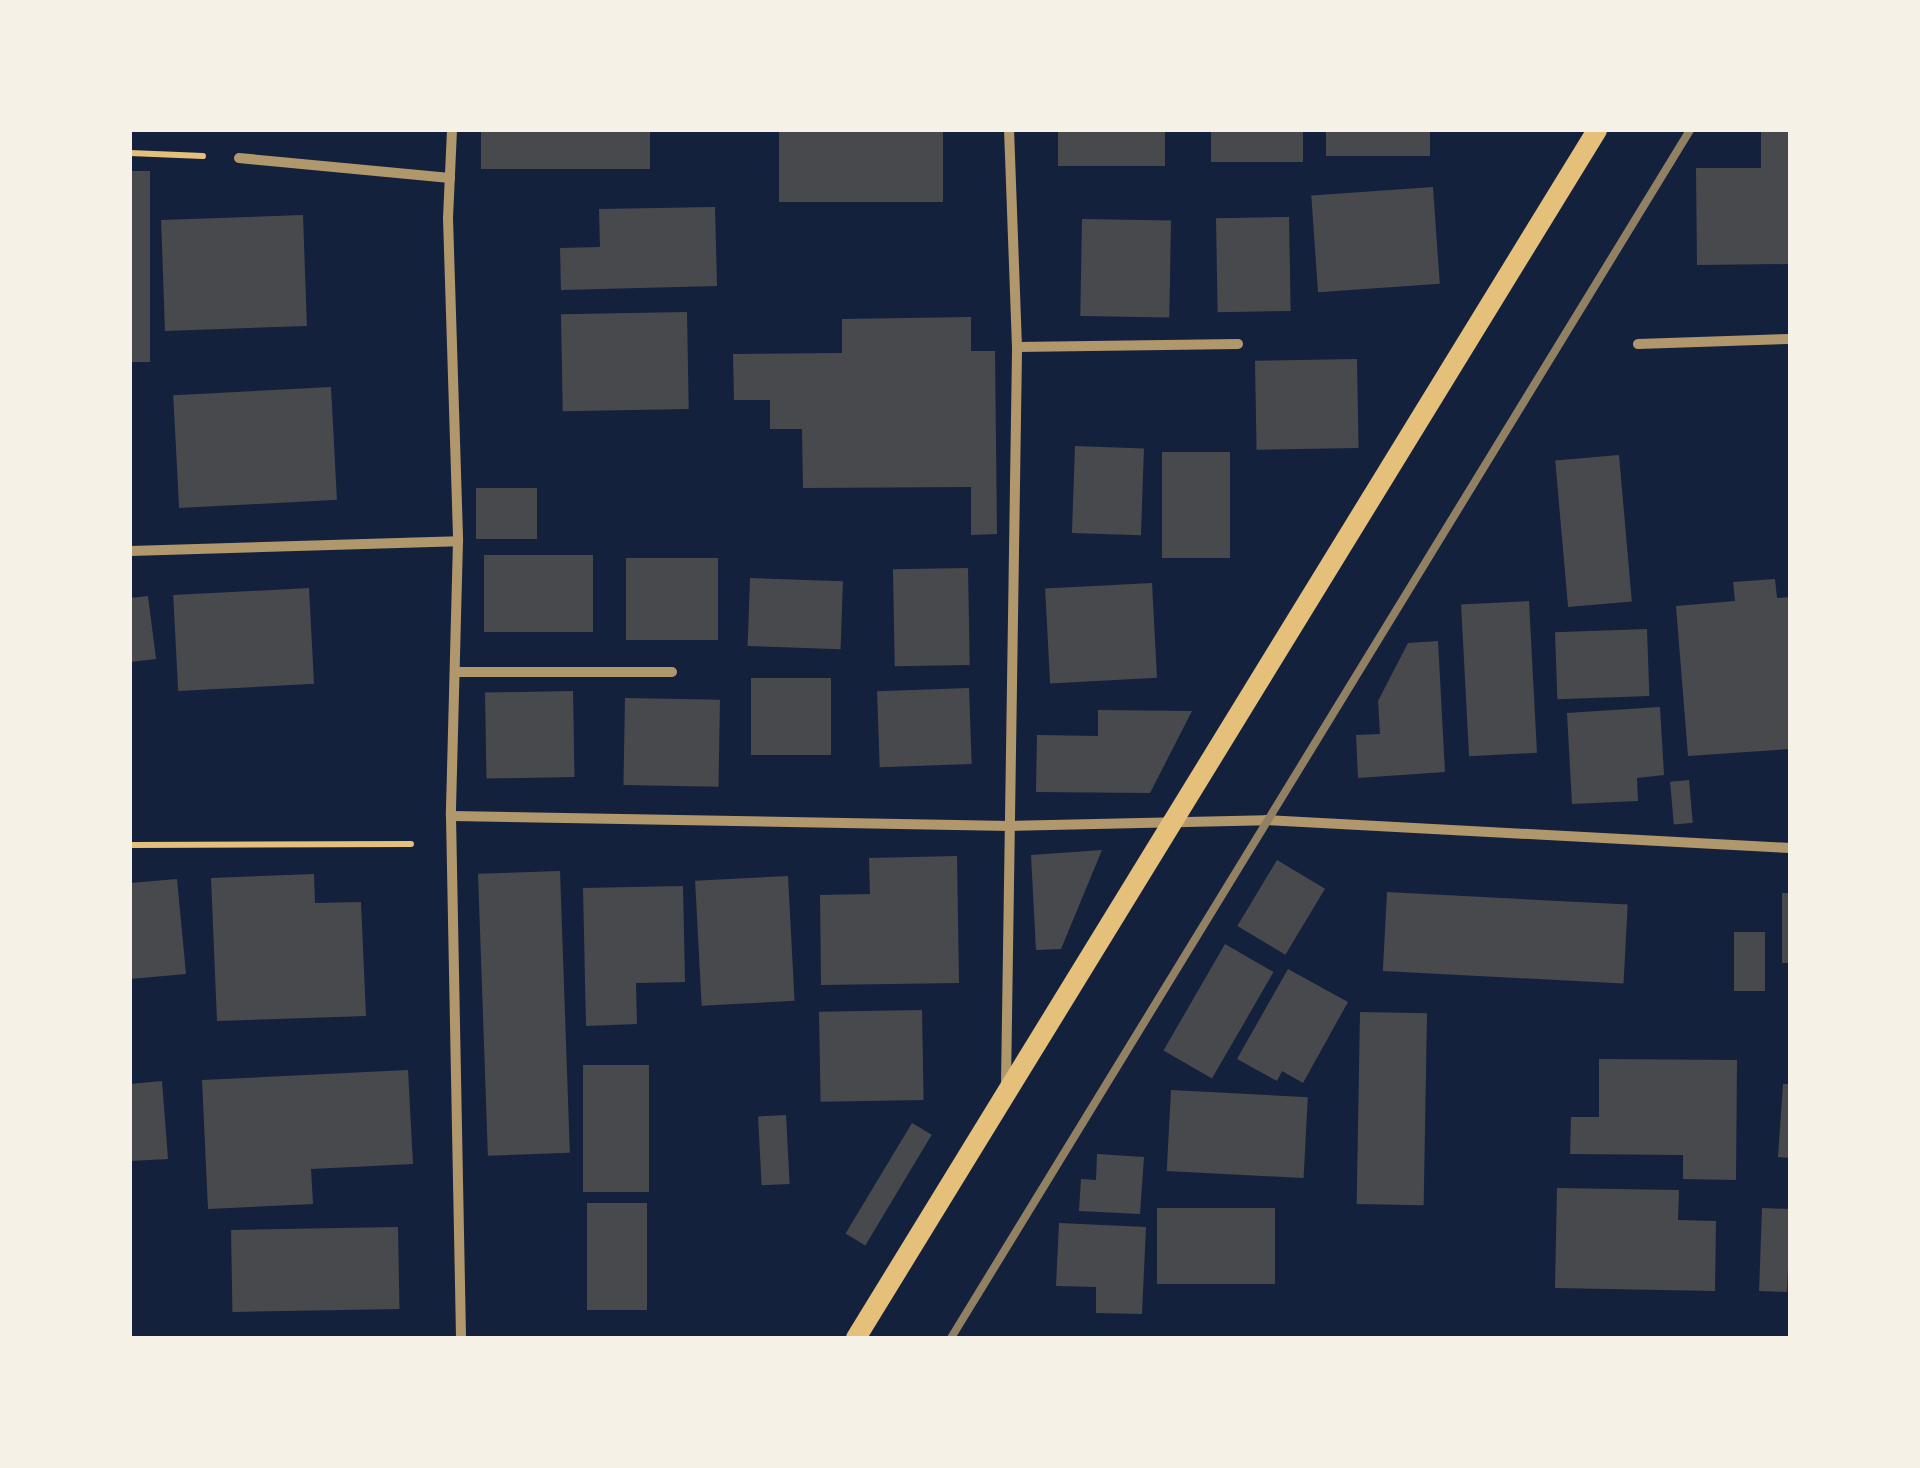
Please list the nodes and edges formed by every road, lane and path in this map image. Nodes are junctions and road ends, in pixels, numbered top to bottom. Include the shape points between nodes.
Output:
1 (452, 130) edge
2 (1008, 130) edge
3 (1597, 130) edge
4 (130, 153) edge
5 (239, 158) joint
6 (450, 178) junction
7 (1790, 339) edge
8 (1238, 344) dead end
9 (1638, 344) dead end
10 (1017, 346) junction
11 (458, 541) junction
12 (130, 551) edge
13 (455, 672) junction
14 (672, 672) dead end
15 (451, 816) junction
16 (1178, 820) junction
17 (1010, 826) junction
18 (452, 844) junction
19 (130, 845) edge
20 (1790, 848) edge
21 (1006, 1093) junction
22 (462, 1338) edge
23 (856, 1338) edge

1 - 6 street
2 - 10 street
3 - 16 main road
4 - 5 path
5 - 6 street
6 - 11 street
7 - 9 street
8 - 10 street
10 - 17 street
11 - 12 street
11 - 13 street
13 - 14 street
13 - 15 street
15 - 17 street
15 - 18 street
16 - 17 street
16 - 20 street
16 - 21 main road
17 - 21 street
18 - 19 path
18 - 22 street
21 - 23 main road

